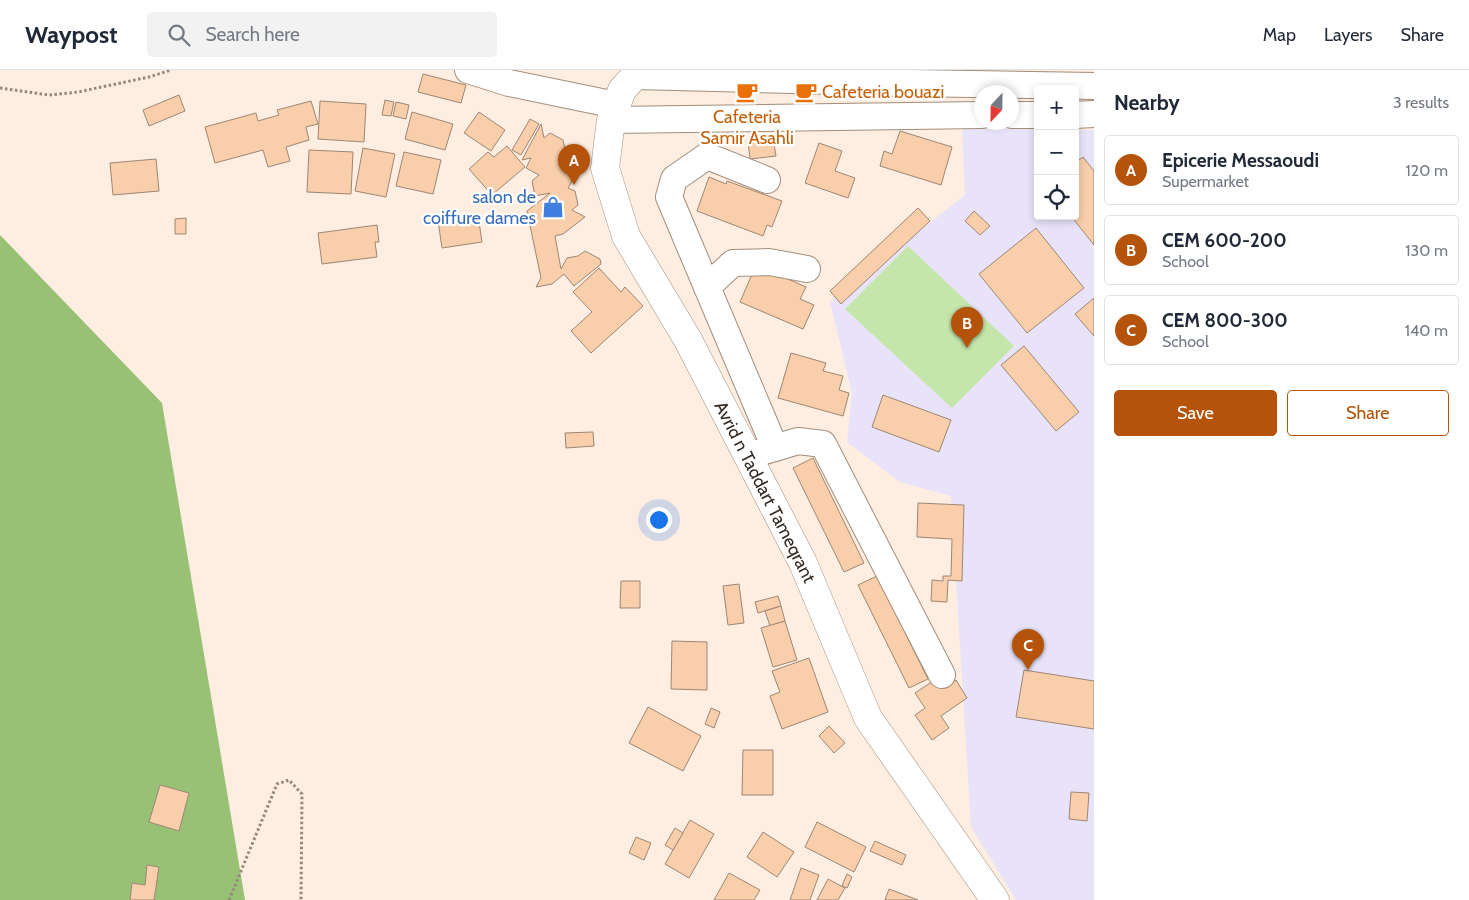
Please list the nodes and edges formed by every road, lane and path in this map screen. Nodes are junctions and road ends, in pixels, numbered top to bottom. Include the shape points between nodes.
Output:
1 (171, 70) edge
2 (468, 70) edge
3 (909, 77) edge
4 (1091, 81) edge
5 (1006, 82) edge
6 (0, 88) edge
7 (624, 88) edge
8 (1079, 114) edge
9 (1094, 114) edge
10 (1019, 115) edge
11 (1034, 115) edge
12 (914, 116) junction
13 (974, 116) edge
14 (767, 180) dead end
15 (807, 269) dead end
16 (707, 287) junction
17 (775, 448) junction
18 (748, 456) junction
19 (942, 675) dead end
20 (229, 900) edge
21 (301, 900) edge
22 (995, 900) edge

1 - 6 path via 149,78 78,92 49,95
2 - 7 street via 509,83
3 - 5 street
3 - 7 street
3 - 12 street
4 - 5 street
7 - 12 street
7 - 18 main road, Avrid n Taddart Tameqrant via 605,168 626,236 688,340
8 - 9 street
10 - 11 street
12 - 13 street
14 - 16 street via 707,156 674,179 669,197
15 - 16 street via 769,262 734,263
16 - 17 street
17 - 18 street
17 - 19 street via 798,441 823,444
18 - 22 main road, Avrid n Taddart Tameqrant via 803,563 868,718
20 - 21 path via 277,784 289,780 302,794

